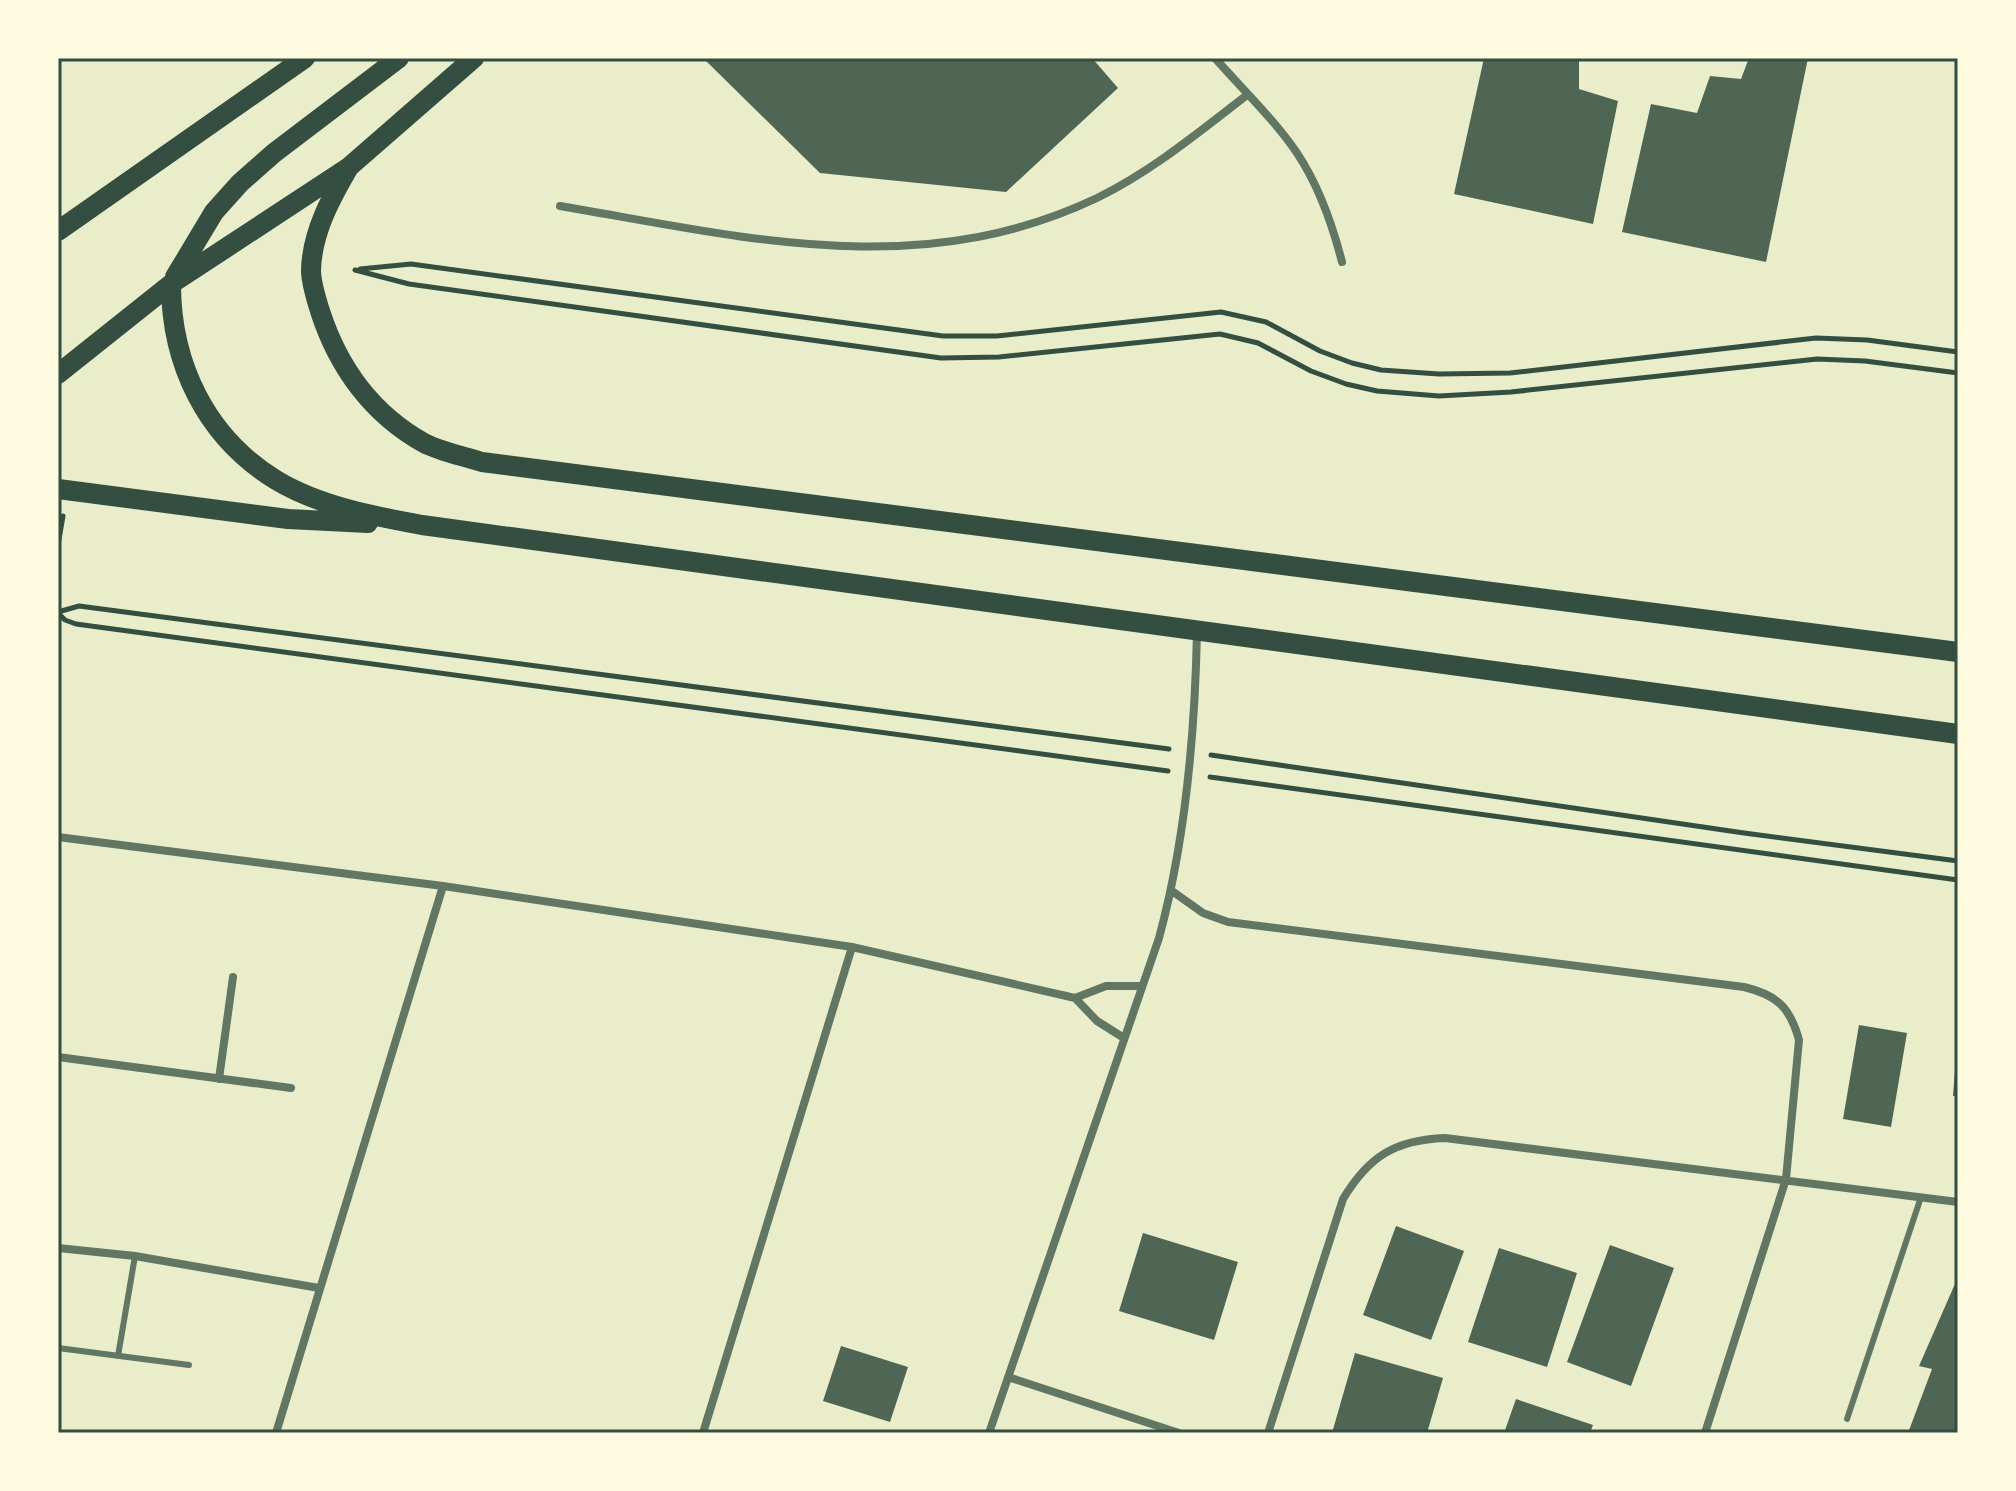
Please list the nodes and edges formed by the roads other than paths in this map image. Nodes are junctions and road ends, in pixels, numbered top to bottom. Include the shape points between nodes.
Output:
1 (305, 58) edge
2 (399, 58) edge
3 (474, 58) edge
4 (1215, 58) edge
5 (1247, 95) junction
6 (349, 167) junction
7 (560, 206) dead end
8 (58, 231) edge
9 (1342, 262) dead end
10 (171, 284) junction
11 (58, 374) edge
12 (58, 489) edge
13 (422, 525) junction
14 (1197, 630) junction
15 (1958, 652) edge
16 (1958, 734) edge
17 (58, 837) edge
18 (443, 886) junction
19 (1172, 891) junction
20 (852, 947) junction
21 (233, 977) dead end
22 (1141, 986) junction
23 (1075, 998) junction
24 (1124, 1038) junction
25 (58, 1057) edge
26 (219, 1079) junction
27 (291, 1088) dead end
28 (1786, 1179) junction
29 (1921, 1197) junction
30 (1958, 1202) edge
31 (58, 1248) edge
32 (135, 1256) junction
33 (319, 1288) junction
34 (58, 1348) edge
35 (118, 1356) junction
36 (189, 1365) dead end
37 (1008, 1377) junction
38 (1847, 1419) dead end
39 (276, 1433) edge
40 (703, 1433) edge
41 (989, 1433) edge
42 (1179, 1433) edge
43 (1268, 1433) edge
44 (1705, 1433) edge

1 - 8 main road
2 - 10 main road via 240,183 214,212
3 - 6 main road
4 - 5 street
5 - 7 street via 1171,153 1099,197 1021,228 976,238 885,248 827,247
5 - 9 street via 1298,154 1332,224
6 - 10 main road
6 - 15 main road via 317,234 311,270 329,340 353,381 383,414 425,443 482,462
10 - 11 main road
10 - 13 main road via 177,342 189,383 241,454 277,480 321,500
12 - 13 main road via 288,519
13 - 14 main road
14 - 16 main road
14 - 19 street via 1188,774
17 - 18 street
18 - 20 street
18 - 33 street
19 - 22 street
19 - 28 street via 1203,913 1228,922 1764,992 1781,1003 1799,1040
20 - 23 street
20 - 40 street
21 - 26 street
22 - 23 street via 1106,986
22 - 24 street
23 - 24 street
24 - 37 street
25 - 26 street
26 - 27 street
28 - 29 street
28 - 43 street via 1445,1138 1396,1146 1356,1177 1343,1199
28 - 44 street
29 - 30 street
29 - 38 lane
31 - 32 street
32 - 33 street
32 - 35 lane
33 - 39 street
34 - 35 lane
35 - 36 lane
37 - 41 street
37 - 42 street

